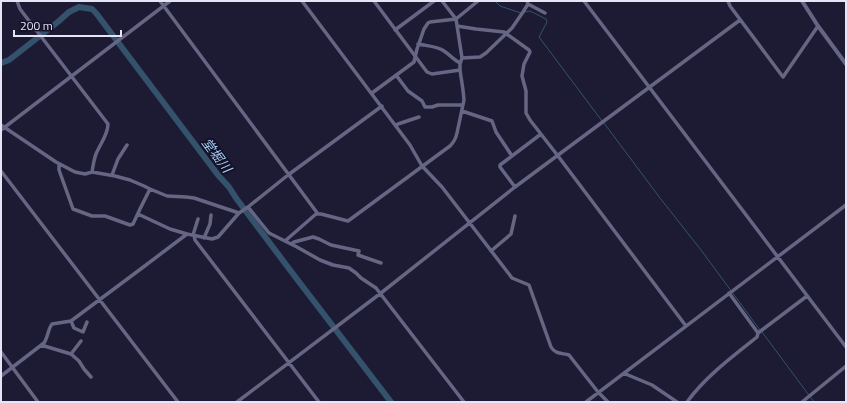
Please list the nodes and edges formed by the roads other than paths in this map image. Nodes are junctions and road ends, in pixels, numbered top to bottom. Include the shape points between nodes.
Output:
1 (17, 1) edge
2 (160, 1) edge
3 (170, 1) edge
4 (302, 1) edge
5 (374, 1) edge
6 (434, 1) edge
7 (442, 1) edge
8 (478, 1) edge
9 (584, 1) edge
10 (728, 1) edge
11 (802, 1) edge
12 (527, 3) edge
13 (164, 6) junction
14 (545, 13) dead end
15 (456, 19) junction
16 (740, 20) junction
17 (457, 26) junction
18 (818, 26) junction
19 (395, 30) junction
20 (507, 34) junction
21 (418, 44) junction
22 (415, 57) junction
23 (462, 58) junction
24 (460, 63) junction
25 (846, 64) edge
26 (460, 70) junction
27 (396, 75) junction
28 (72, 76) junction
29 (650, 87) junction
30 (372, 93) junction
31 (463, 105) junction
32 (382, 106) junction
33 (462, 111) junction
34 (419, 116) dead end
35 (396, 125) junction
36 (2, 127) edge
37 (541, 134) junction
38 (127, 145) dead end
39 (512, 156) junction
40 (558, 156) junction
41 (59, 164) junction
42 (422, 166) junction
43 (1, 171) edge
44 (92, 172) junction
45 (112, 175) junction
46 (288, 175) junction
47 (515, 187) junction
48 (150, 189) junction
49 (846, 205) edge
50 (248, 207) junction
51 (239, 213) junction
52 (138, 214) junction
53 (318, 214) junction
54 (211, 215) dead end
55 (515, 216) dead end
56 (198, 219) dead end
57 (470, 223) junction
58 (186, 234) junction
59 (193, 235) junction
60 (204, 238) junction
61 (285, 241) junction
62 (291, 244) junction
63 (491, 251) junction
64 (777, 256) junction
65 (381, 263) dead end
66 (381, 293) junction
67 (729, 293) junction
68 (807, 296) junction
69 (100, 300) junction
70 (71, 321) junction
71 (87, 322) dead end
72 (686, 326) junction
73 (760, 332) junction
74 (81, 340) dead end
75 (41, 345) junction
76 (846, 347) edge
77 (1, 352) edge
78 (71, 354) junction
79 (288, 362) junction
80 (846, 366) edge
81 (12, 367) junction
82 (624, 372) junction
83 (1, 376) edge
84 (91, 377) dead end
85 (598, 392) junction
86 (38, 402) edge
87 (178, 402) edge
88 (237, 402) edge
89 (320, 402) edge
90 (464, 402) edge
91 (586, 402) edge
92 (608, 402) edge
93 (677, 402) edge
94 (688, 402) edge
95 (802, 402) edge

1 - 28 street via 20,9
2 - 13 street
3 - 13 street
4 - 30 street
5 - 19 street
6 - 19 street
7 - 15 street
8 - 15 street
9 - 29 street
10 - 16 street
11 - 18 street
12 - 14 street
12 - 20 street
13 - 28 street
13 - 46 street
15 - 17 street
15 - 21 street via 428,23
16 - 18 street via 783,77
16 - 29 street
17 - 20 street
17 - 23 street
18 - 25 street
19 - 22 street
20 - 23 street via 482,56
20 - 37 street via 530,52 522,76 526,91 526,112
21 - 22 street
21 - 24 street via 439,48
22 - 26 street via 427,72 432,74
22 - 27 street via 413,62
23 - 24 street
24 - 26 street
26 - 31 street
27 - 30 street
27 - 31 street via 425,107
28 - 36 street
28 - 44 street via 108,124 105,137 95,156
29 - 40 street
29 - 64 street
30 - 32 street
31 - 33 street
32 - 35 street
32 - 46 street
33 - 39 street via 492,121
33 - 42 street via 456,138 450,146
34 - 35 street
35 - 42 street
36 - 41 street
37 - 39 street
37 - 40 street
38 - 45 street
39 - 47 street via 500,167
40 - 47 street
40 - 72 street
41 - 44 street via 80,173
41 - 52 street via 74,210 92,216 105,216 130,225 134,224
42 - 53 street via 348,222
42 - 57 street
43 - 69 street
44 - 45 street
45 - 48 street
46 - 50 street
46 - 53 street
47 - 57 street
48 - 51 street via 167,196 194,198
48 - 52 street
49 - 64 street
50 - 51 street
50 - 61 street via 269,233
51 - 60 street via 218,237
52 - 58 street
53 - 61 street
54 - 60 street
55 - 63 street via 511,234
56 - 59 street
57 - 63 street
57 - 66 street
58 - 59 street
58 - 69 street
59 - 60 street
59 - 79 street
61 - 62 street
62 - 65 street via 312,237 331,245 359,251 358,255
62 - 66 street via 320,260 349,268
63 - 85 street via 512,278 529,285 553,351 569,355
64 - 67 street
64 - 68 street
66 - 79 street
66 - 90 street
67 - 72 street
67 - 73 street
68 - 73 street
68 - 76 street
69 - 70 street
69 - 87 street
70 - 71 street via 74,328 82,332
70 - 75 street via 52,324
72 - 82 street
73 - 94 street via 696,390
74 - 78 street
75 - 78 street
75 - 81 street
77 - 81 street
78 - 84 street
79 - 88 street
79 - 89 street
80 - 95 street
81 - 83 street
81 - 86 street
82 - 85 street
82 - 93 street via 652,385
85 - 91 street
85 - 92 street

